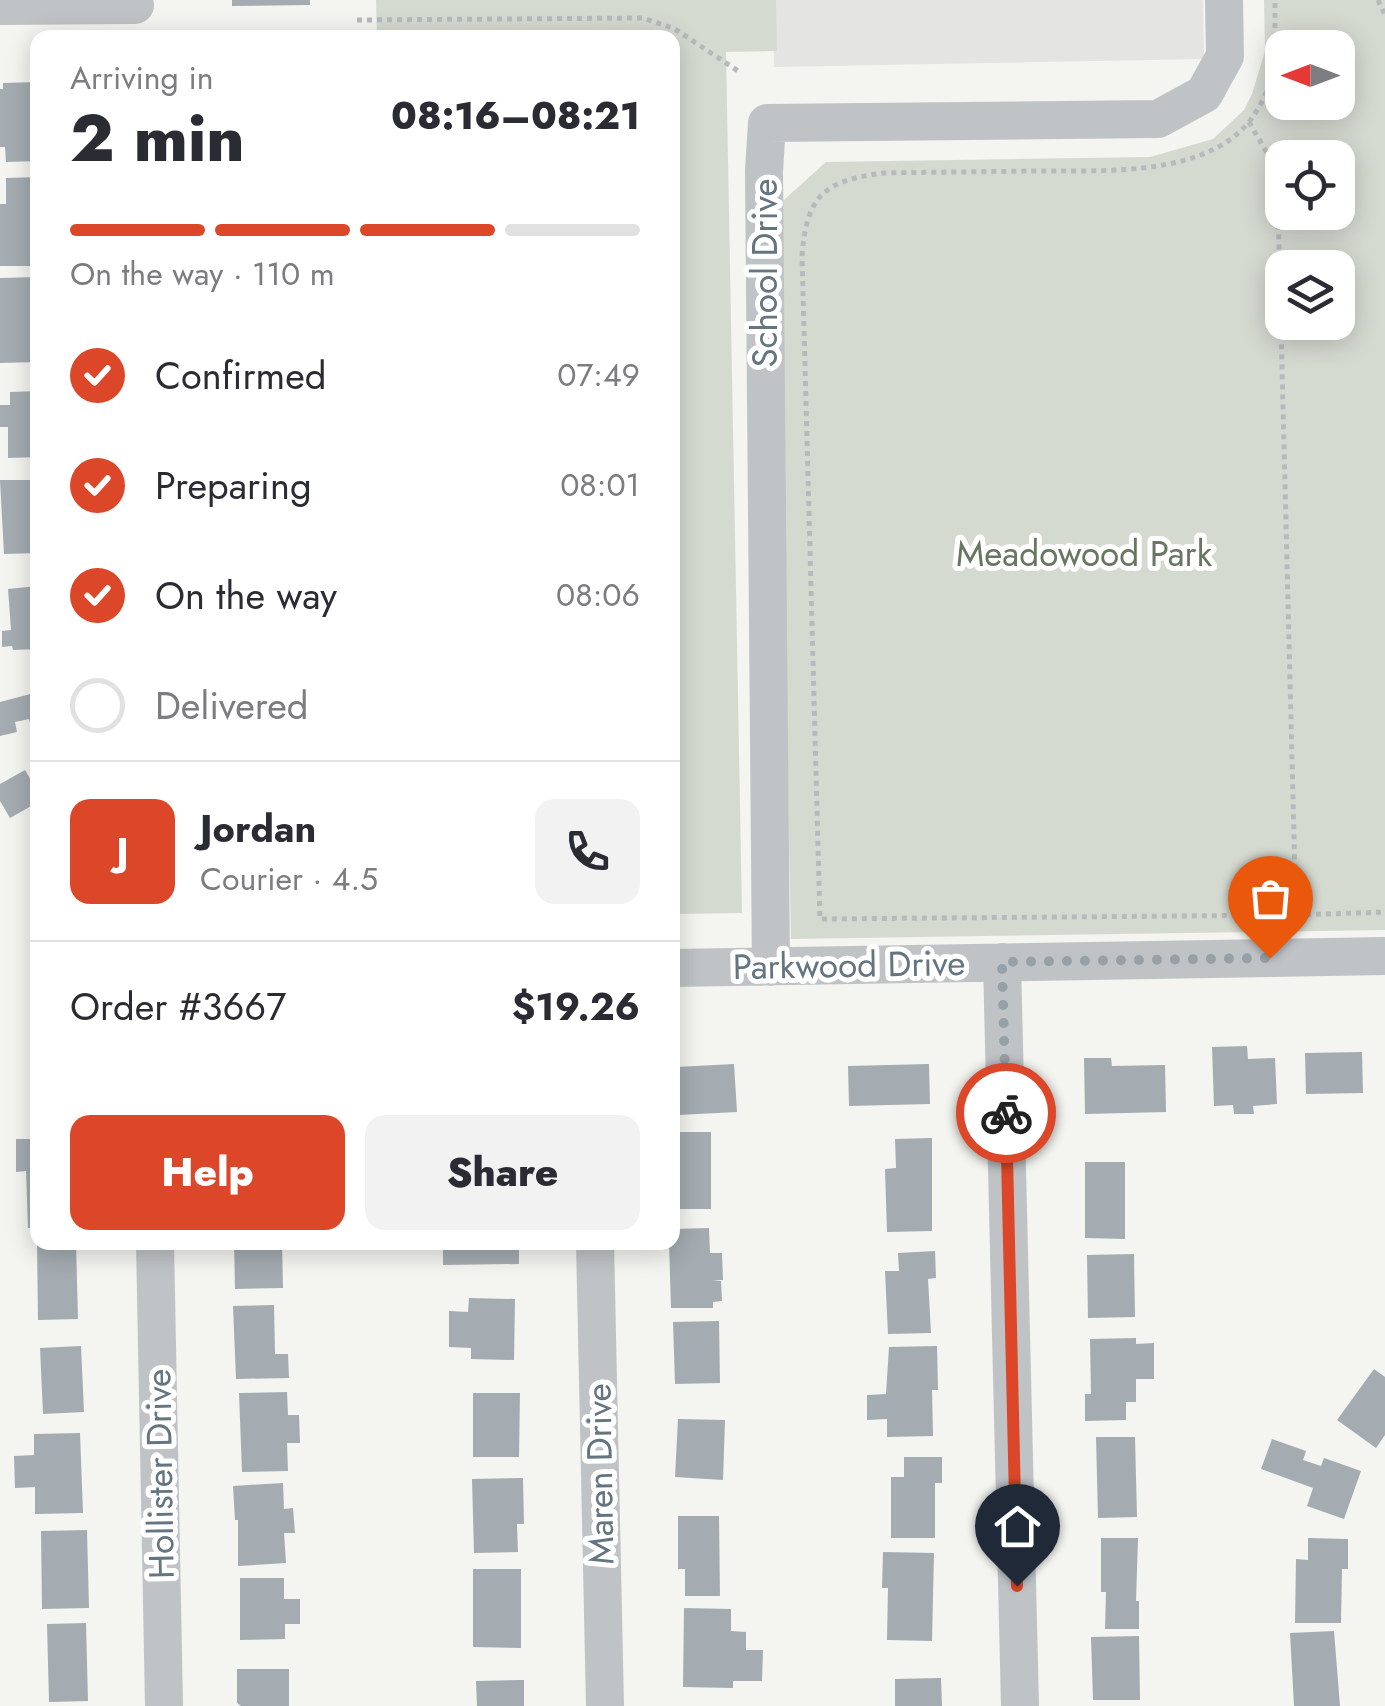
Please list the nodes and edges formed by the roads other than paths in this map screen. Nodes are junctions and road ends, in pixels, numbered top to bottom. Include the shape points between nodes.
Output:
1 (1224, 0) edge
2 (0, 6) edge
3 (135, 14) edge
4 (1385, 956) edge
5 (1002, 962) junction
6 (771, 966) junction
7 (680, 968) edge
8 (155, 1250) edge
9 (595, 1250) edge
10 (164, 1706) edge
11 (605, 1706) edge
12 (1020, 1706) edge

1 - 6 street, School Drive via 1225,56 1204,94 1158,118 767,123
2 - 3 street
4 - 5 street, Parkwood Drive
5 - 6 street, Parkwood Drive
5 - 12 street
6 - 7 street, Parkwood Drive
8 - 10 street, Hollister Drive
9 - 11 street, Maren Drive

